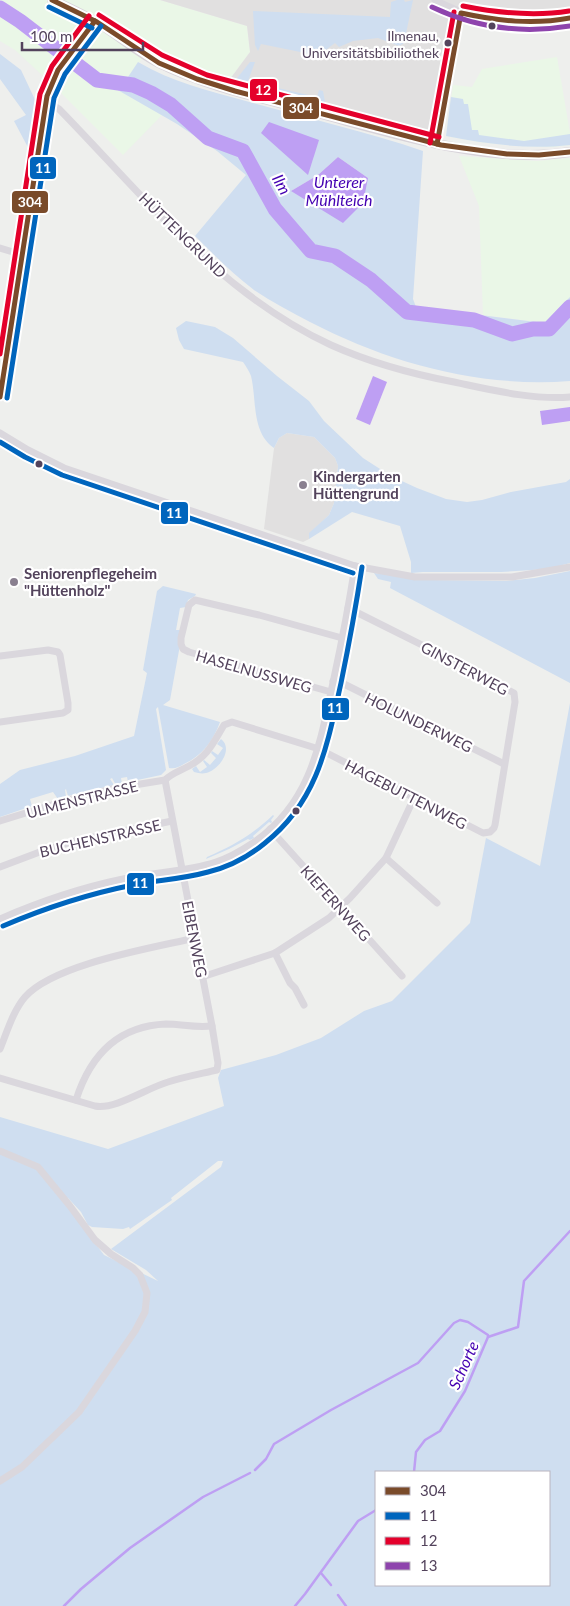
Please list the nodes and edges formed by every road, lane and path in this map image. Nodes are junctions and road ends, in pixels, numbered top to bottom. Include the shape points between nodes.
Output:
1 (52, 0) edge
2 (435, 0) edge
3 (461, 13) junction
4 (570, 18) edge
5 (95, 21) junction
6 (45, 102) junction
7 (437, 144) junction
8 (570, 152) edge
9 (0, 248) edge
10 (24, 255) junction
11 (0, 397) edge
12 (570, 397) edge
13 (0, 433) edge
14 (355, 566) junction
15 (570, 567) edge
16 (348, 608) junction
17 (342, 638) junction
18 (0, 656) edge
19 (333, 681) junction
20 (331, 692) junction
21 (0, 722) edge
22 (318, 749) junction
23 (504, 764) junction
24 (165, 780) junction
25 (414, 798) junction
26 (0, 820) edge
27 (172, 821) junction
28 (494, 828) joint
29 (270, 830) junction
30 (386, 858) junction
31 (0, 867) edge
32 (181, 870) junction
33 (437, 903) dead end
34 (340, 908) junction
35 (0, 919) edge
36 (195, 938) junction
37 (275, 953) junction
38 (402, 976) dead end
39 (202, 977) junction
40 (304, 1005) dead end
41 (212, 1026) junction
42 (0, 1049) edge
43 (0, 1078) edge
44 (76, 1100) junction
45 (0, 1150) edge
46 (0, 1481) edge

1 - 5 main road
2 - 3 street
3 - 4 street via 507,21
3 - 7 street
5 - 6 street via 62,65 50,85
5 - 7 main road via 158,62 196,79
6 - 10 street
6 - 12 street, HÜTTENGRUND via 59,109 214,268 269,310 330,345 369,361 422,376 538,397
7 - 8 main road via 511,154
9 - 10 street
10 - 11 street
13 - 14 street via 64,468
14 - 15 street via 415,577 512,577
14 - 16 street
16 - 17 street
16 - 23 street, GINSTERWEG via 514,693 516,702
17 - 19 street
17 - 20 street, HASELNUSSWEG via 195,600 189,605 181,644 189,652
18 - 21 street via 48,650 58,652 68,710
19 - 20 street
19 - 23 street, HOLUNDERWEG
20 - 22 street
22 - 24 street, HAGEBUTTENWEG via 229,722 202,757
22 - 25 street, HAGEBUTTENWEG
22 - 29 street via 300,794
23 - 28 street, GINSTERWEG
24 - 26 street, ULMENSTRASSE via 87,795
24 - 27 street, EIBENWEG
25 - 28 street, HAGEBUTTENWEG via 482,833
25 - 30 street
27 - 31 street, BUCHENSTRASSE via 76,841
27 - 32 street, EIBENWEG
29 - 32 street via 225,859
29 - 34 street, KIEFERNWEG
30 - 33 street
30 - 34 street
32 - 35 street via 103,884
32 - 36 street, EIBENWEG
34 - 37 street
34 - 38 street, KIEFERNWEG
36 - 39 street, EIBENWEG
36 - 42 street via 104,959 49,979 22,1000
37 - 39 street
37 - 40 street
39 - 41 street, EIBENWEG
41 - 44 street via 154,1025 122,1036 100,1053 90,1066
41 - 44 street, EIBENWEG via 217,1070 167,1082 110,1106 99,1107
43 - 44 street
45 - 46 street via 38,1167 95,1240 140,1275 147,1293 145,1312 135,1331 79,1412 22,1467

